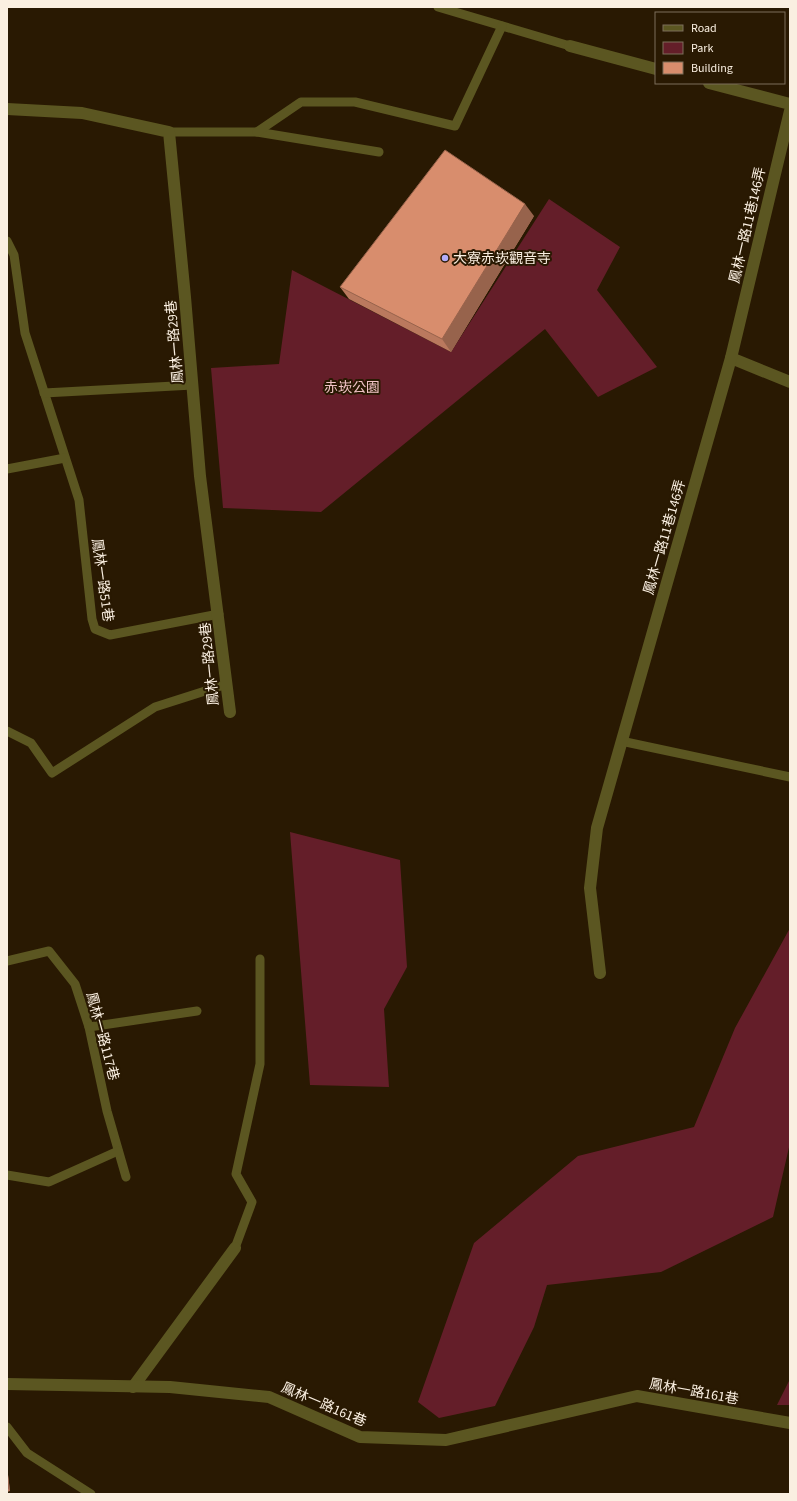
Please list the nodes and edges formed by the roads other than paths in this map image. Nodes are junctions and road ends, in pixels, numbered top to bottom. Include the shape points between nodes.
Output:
1 (438, 7) edge
2 (502, 26) junction
3 (570, 46) joint
4 (655, 69) edge
5 (713, 84) edge
6 (790, 104) edge
7 (7, 109) edge
8 (790, 111) edge
9 (169, 132) junction
10 (257, 132) junction
11 (379, 152) dead end
12 (7, 241) edge
13 (731, 358) junction
14 (790, 382) edge
15 (193, 385) junction
16 (44, 393) junction
17 (65, 458) junction
18 (7, 469) edge
19 (219, 614) junction
20 (227, 684) junction
21 (230, 712) dead end
22 (7, 731) edge
23 (622, 741) junction
24 (790, 777) edge
25 (260, 959) dead end
26 (7, 961) edge
27 (600, 973) dead end
28 (197, 1011) dead end
29 (89, 1026) junction
30 (118, 1151) junction
31 (7, 1175) edge
32 (126, 1177) dead end
33 (234, 1248) joint
34 (7, 1384) edge
35 (133, 1387) junction
36 (790, 1423) edge
37 (7, 1427) edge
38 (91, 1494) edge

1 - 2 lane
2 - 3 lane
2 - 10 lane via 455,126 355,102 301,102
3 - 4 street
5 - 6 street
7 - 9 street via 82,113
8 - 13 street, 鳳林一路11巷146弄
9 - 10 lane
9 - 15 street, 鳳林一路29巷
10 - 11 lane
12 - 16 lane, 鳳林一路51巷 via 14,255 25,333
13 - 14 street
13 - 23 street, 鳳林一路11巷146弄
15 - 16 lane
15 - 19 street, 鳳林一路29巷 via 200,476
16 - 17 lane, 鳳林一路51巷
17 - 18 lane
17 - 19 lane, 鳳林一路51巷 via 79,500 95,629 110,635
19 - 20 street, 鳳林一路29巷
20 - 21 street, 鳳林一路29巷
20 - 22 lane via 155,707 52,773 31,743
23 - 24 lane
23 - 27 street, 鳳林一路11巷146弄 via 597,828 590,888
25 - 33 lane via 260,1064 236,1174 252,1202
26 - 29 lane, 鳳林一路117巷 via 49,951 75,984
28 - 29 lane
29 - 30 lane, 鳳林一路117巷
30 - 31 lane via 49,1182
30 - 32 lane, 鳳林一路117巷
33 - 35 street
34 - 35 street, 鳳林一路161巷
35 - 36 street, 鳳林一路161巷 via 170,1387 269,1397 360,1438 446,1440 637,1396
37 - 38 lane via 27,1453

